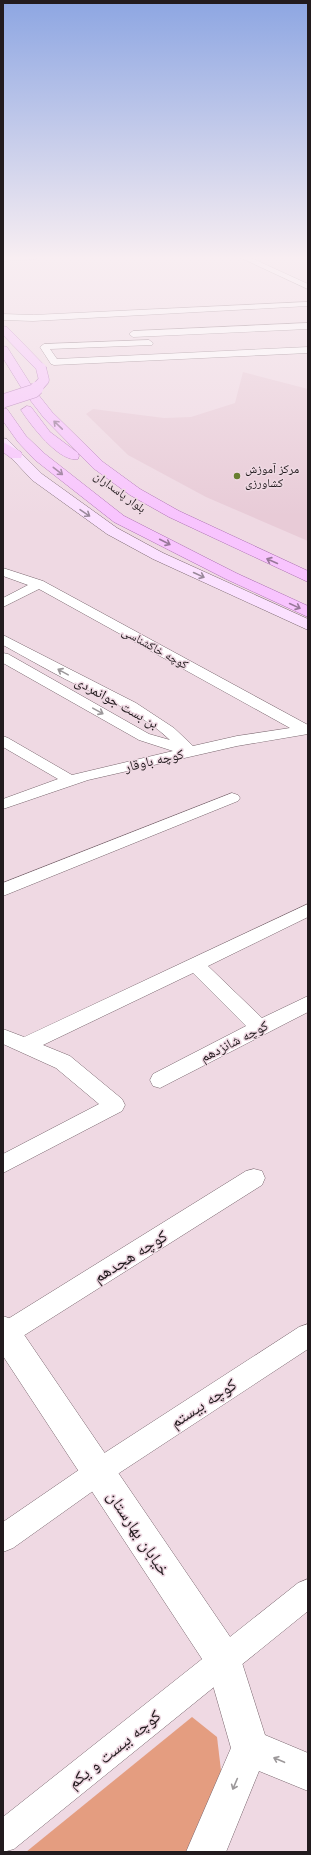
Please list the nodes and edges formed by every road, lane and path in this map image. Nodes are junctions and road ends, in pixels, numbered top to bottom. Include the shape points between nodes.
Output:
1 (16, 343) edge
2 (149, 343) joint
3 (184, 343) edge
4 (3, 350) edge
5 (308, 350) edge
6 (190, 357) junction
7 (171, 358) junction
8 (10, 386) dead end
9 (4, 404) edge
10 (3, 442) edge
11 (78, 445) junction
12 (3, 446) edge
13 (63, 449) junction
14 (16, 455) junction
15 (234, 557) dead end
16 (3, 572) edge
17 (308, 577) edge
18 (39, 584) junction
19 (3, 603) edge
20 (308, 612) edge
21 (308, 625) edge
22 (3, 639) edge
23 (3, 657) edge
24 (306, 729) edge
25 (3, 741) edge
26 (190, 752) junction
27 (70, 780) junction
28 (232, 798) dead end
29 (3, 804) edge
30 (3, 890) edge
31 (308, 910) edge
32 (195, 964) junction
33 (308, 1003) edge
34 (260, 1028) junction
35 (3, 1036) edge
36 (25, 1046) junction
37 (160, 1080) dead end
38 (3, 1164) edge
39 (254, 1178) dead end
40 (4, 1333) edge
41 (308, 1335) edge
42 (98, 1472) junction
43 (3, 1538) edge
44 (308, 1592) edge
45 (224, 1660) junction
46 (250, 1748) junction
47 (308, 1772) edge
48 (3, 1838) edge
49 (206, 1852) edge

1 - 9 main road, bridge via 41,368 44,380 34,391
2 - 7 street
2 - 7 street via 44,347 54,362
3 - 6 street
11 -> 4 main road via 48,415 28,390
5 - 6 street
6 - 7 street
8 - 13 main road, بلوار پاسداران via 46,436
9 -> 20 main road, بلوار پاسداران via 22,439 40,457 119,519
10 - 14 main road
11 - 13 main road
17 -> 11 main road via 174,514 136,492 98,465
12 - 14 main road
13 - 15 main road, بلوار پاسداران via 135,505
14 -> 21 main road via 37,477 112,530 158,556
16 - 18 street, کوچه خاکشناسی
18 - 19 street
18 - 24 street, کوچه خاکشناسی
26 -> 22 street, بن بست جوانمردی via 168,731 131,706
23 -> 26 street, بن بست جوانمردی via 144,737
24 - 26 street, کوچه باوقار
25 - 27 street
26 - 27 street, کوچه باوقار
27 - 29 street, کوچه باوقار
28 - 30 street
31 - 32 street
32 - 34 street
32 - 36 street
33 - 34 street, کوچه شانزدهم
34 - 37 street, کوچه شانزدهم
35 - 36 street
36 - 38 street via 63,1062 114,1105
39 - 40 street, کوچه هجدهم
40 - 42 street, خیابان بهارستان
41 - 42 street, کوچه بیستم
42 - 43 street, کوچه بیستم
42 - 45 street, خیابان بهارستان
44 - 45 street, کوچه بیست و یکم
45 - 46 street, خیابان بهارستان
45 - 48 street, کوچه بیست و یکم
47 -> 46 street
46 -> 49 street

